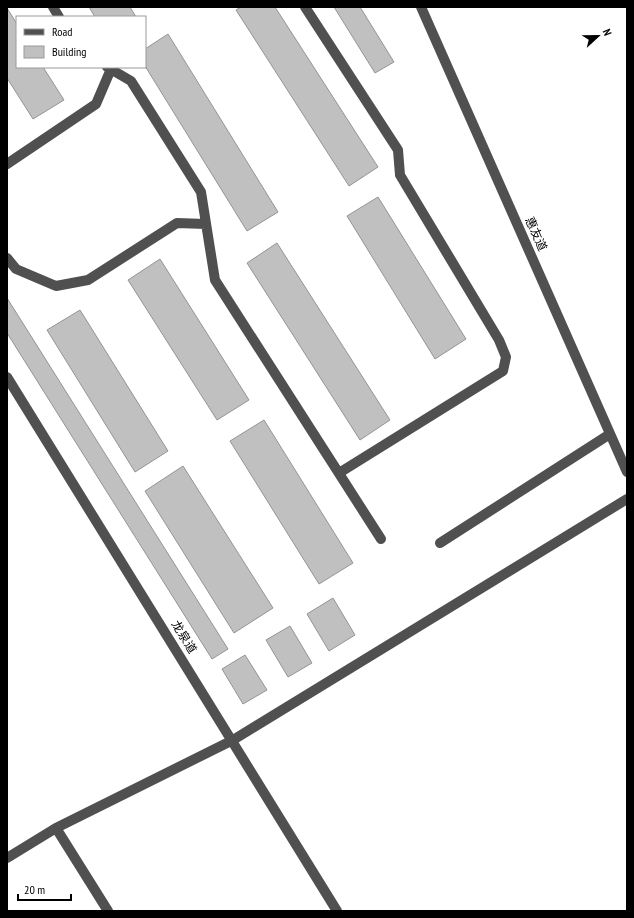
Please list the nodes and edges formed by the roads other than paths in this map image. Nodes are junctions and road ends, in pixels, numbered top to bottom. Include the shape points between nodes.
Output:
1 (53, 7) edge
2 (306, 7) edge
3 (421, 7) edge
4 (58, 16) edge
5 (109, 68) edge
6 (7, 164) edge
7 (206, 224) junction
8 (7, 258) edge
9 (7, 377) edge
10 (610, 434) junction
11 (627, 472) edge
12 (339, 473) junction
13 (627, 499) edge
14 (381, 539) dead end
15 (440, 543) dead end
16 (233, 740) junction
17 (56, 828) junction
18 (7, 858) edge
19 (108, 911) edge
20 (337, 911) edge

1 - 4 street
2 - 12 street via 398,150 400,175 499,340 506,357 503,371
3 - 10 street, 惠友道
5 - 6 street via 96,104
5 - 7 street via 131,80 201,192
7 - 8 street via 177,223 88,280 56,286 16,269
7 - 12 street via 215,280
9 - 16 street, 龙泉道
10 - 11 street, 惠友道
10 - 15 street
12 - 14 street
13 - 16 street
16 - 17 street
16 - 20 street, 龙泉道
17 - 18 street
17 - 19 street

